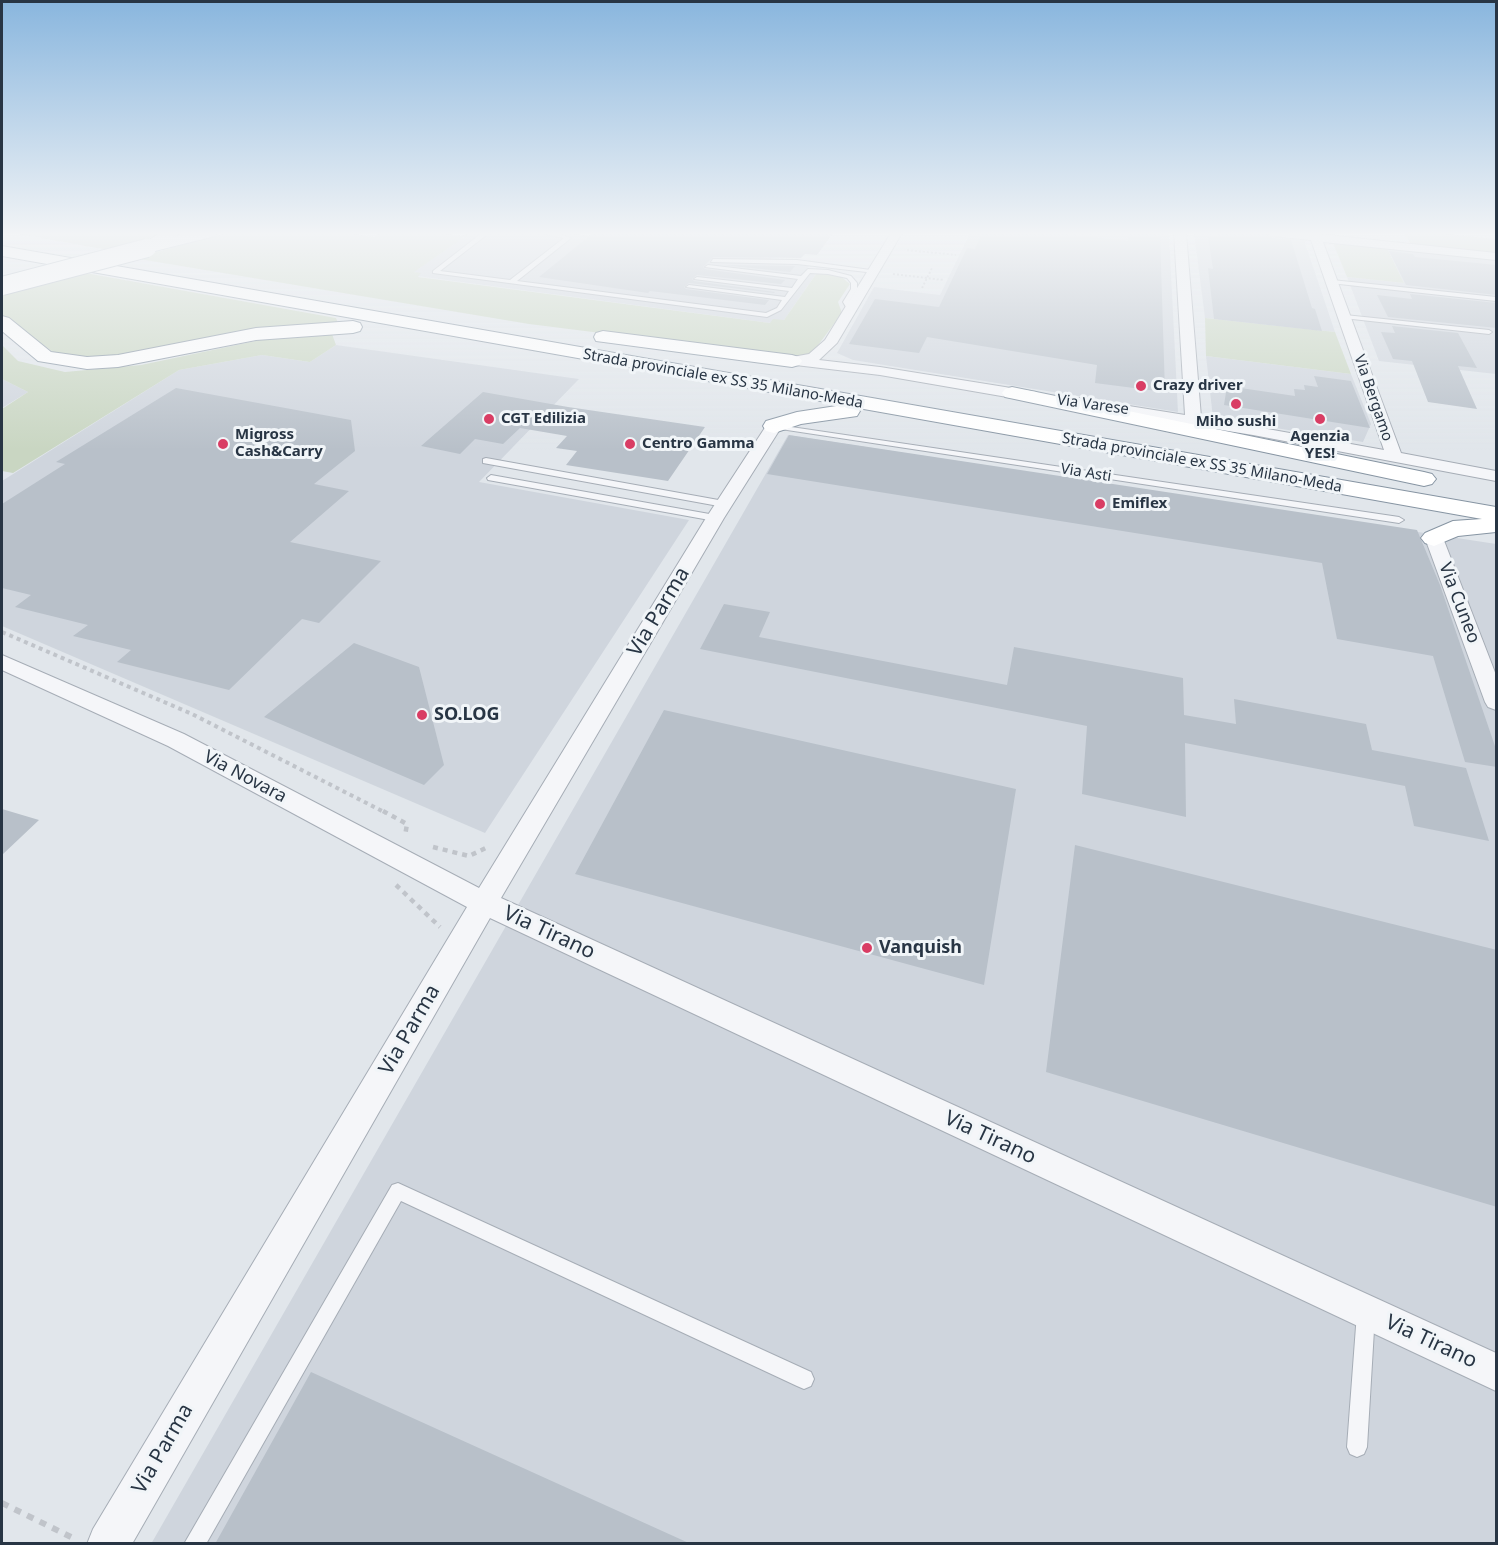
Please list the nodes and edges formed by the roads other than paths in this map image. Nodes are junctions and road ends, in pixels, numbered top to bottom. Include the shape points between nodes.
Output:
1 (328, 305) edge
2 (359, 305) edge
3 (401, 305) edge
4 (685, 305) edge
5 (767, 305) edge
6 (782, 305) edge
7 (848, 305) edge
8 (853, 305) edge
9 (1185, 305) edge
10 (1341, 305) edge
11 (779, 309) junction
12 (850, 310) junction
13 (1345, 317) junction
14 (2, 322) edge
15 (557, 330) dead end
16 (1489, 332) dead end
17 (590, 335) dead end
18 (830, 344) junction
19 (792, 362) junction
20 (880, 371) junction
21 (1012, 393) junction
22 (763, 396) junction
23 (850, 411) junction
24 (1193, 420) junction
25 (774, 426) junction
26 (1064, 438) junction
27 (1394, 456) junction
28 (486, 461) dead end
29 (1497, 476) edge
30 (491, 478) dead end
31 (1497, 494) edge
32 (1497, 499) edge
33 (1405, 501) junction
34 (719, 511) junction
35 (1497, 514) edge
36 (1497, 525) edge
37 (1434, 538) joint
38 (2, 662) edge
39 (1497, 702) edge
40 (484, 903) junction
41 (1366, 1312) junction
42 (1497, 1372) edge
43 (804, 1379) dead end
44 (1357, 1447) dead end
45 (108, 1544) edge
46 (194, 1544) edge

1 - 26 main road, Strada provinciale ex SS 35 Milano-Meda
2 - 33 main road, Strada provinciale ex SS 35 Milano-Meda
3 - 15 main road
4 - 11 lane via 760,315
5 - 11 lane
6 - 11 lane
7 - 12 lane
8 - 12 street
9 - 24 street
10 - 13 street, Via Bergamo
12 - 18 street
13 - 16 lane
13 - 27 street, Via Bergamo
14 - 22 main road via 45,357 64,361 118,361 300,329 387,329
17 - 19 main road
18 - 19 street via 814,357
18 - 20 street via 835,359
19 - 20 street, Via Varese
20 - 21 street, Via Varese
21 - 24 street, Via Varese
21 - 31 main road
22 - 23 main road
22 - 25 main road via 777,405 782,414
23 - 25 main road via 797,418
23 - 26 main road via 1045,444
24 - 27 street, Via Varese
25 - 33 lane, Via Asti
25 - 34 street, Via Parma
26 - 33 main road, Strada provinciale ex SS 35 Milano-Meda
27 - 29 street, Via Varese
28 - 34 lane
30 - 34 lane
32 - 33 main road
33 - 35 main road
34 - 40 street, Via Parma
36 - 37 main road via 1453,529
37 - 39 street, Via Cuneo
38 - 40 street, Via Novara via 176,740
40 - 41 street, Via Tirano
40 - 45 street, Via Parma
41 - 42 street, Via Tirano
41 - 44 lane
43 - 46 lane via 398,1191

